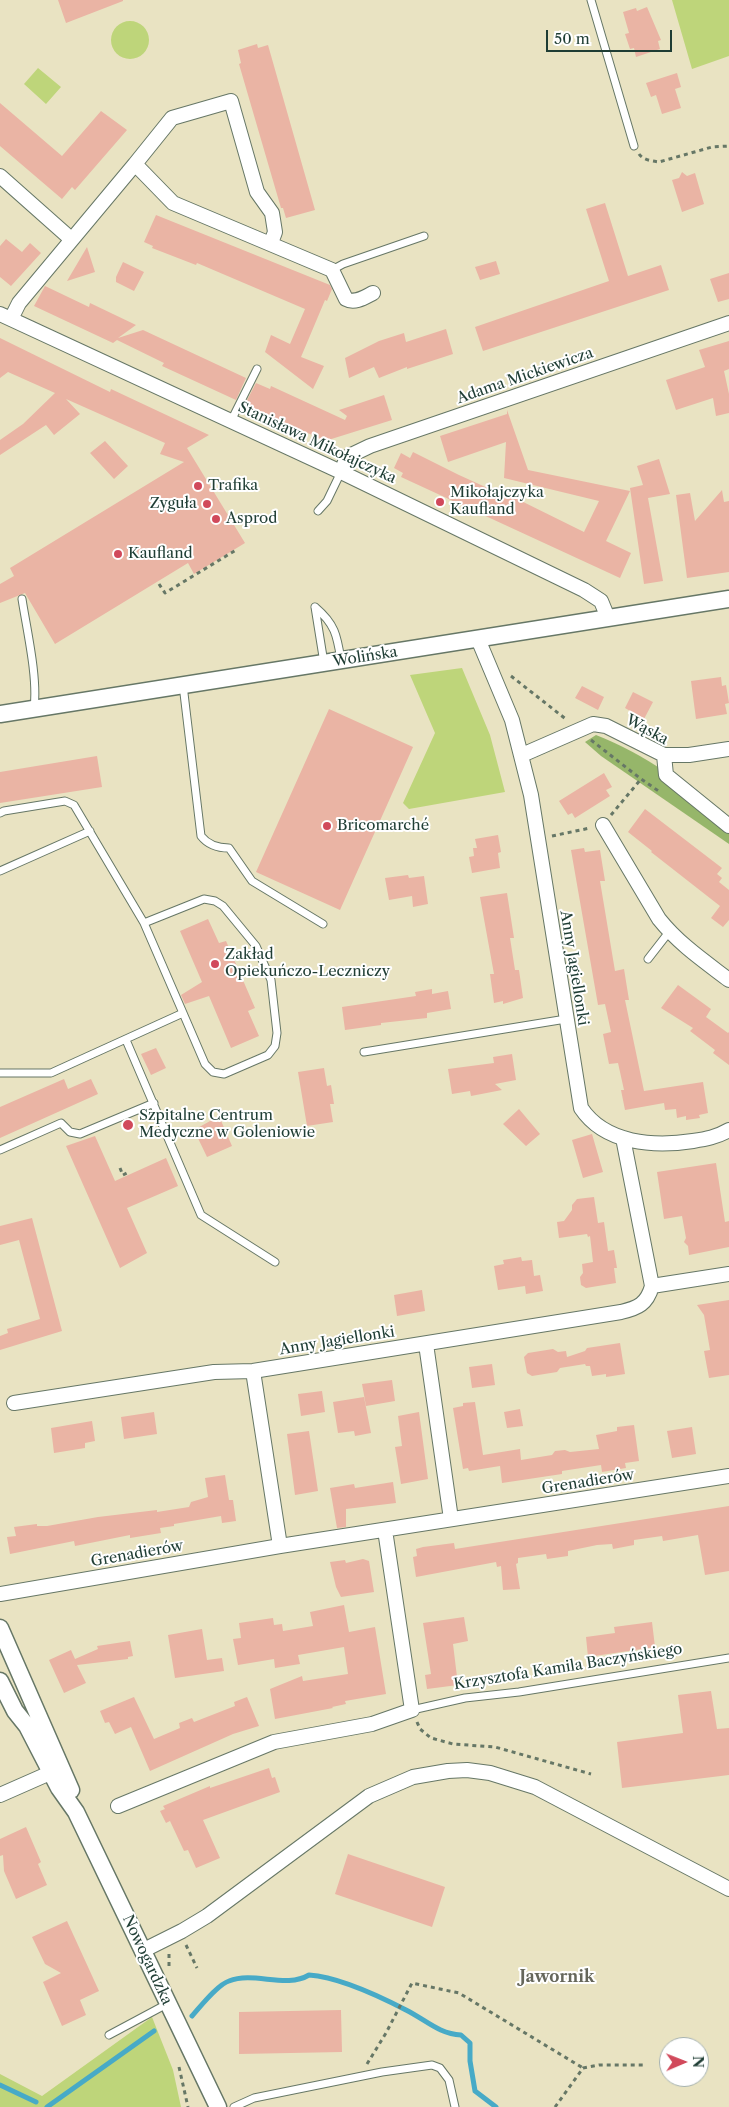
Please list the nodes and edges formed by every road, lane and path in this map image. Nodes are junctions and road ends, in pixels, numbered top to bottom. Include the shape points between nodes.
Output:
1 (591, 0) edge
2 (634, 146) joint
3 (729, 146) edge
4 (135, 164) junction
5 (0, 176) edge
6 (424, 236) dead end
7 (71, 239) junction
8 (271, 243) junction
9 (332, 270) junction
10 (373, 293) dead end
11 (6, 317) edge
12 (729, 323) edge
13 (257, 369) dead end
14 (231, 421) junction
15 (342, 472) junction
16 (318, 511) dead end
17 (236, 550) dead end
18 (159, 584) dead end
19 (22, 599) dead end
20 (729, 599) edge
21 (608, 618) junction
22 (478, 639) junction
23 (341, 660) junction
24 (324, 663) junction
25 (509, 674) dead end
26 (183, 685) junction
27 (34, 709) junction
28 (0, 714) edge
29 (580, 730) junction
30 (729, 749) edge
31 (522, 755) junction
32 (664, 755) junction
33 (665, 795) dead end
34 (0, 813) edge
35 (603, 825) dead end
36 (729, 826) edge
37 (90, 831) junction
38 (0, 871) edge
39 (144, 923) junction
40 (323, 924) dead end
41 (669, 932) junction
42 (648, 959) dead end
43 (729, 980) edge
44 (183, 1013) junction
45 (566, 1019) junction
46 (126, 1040) junction
47 (364, 1052) dead end
48 (0, 1073) edge
49 (154, 1104) junction
50 (729, 1130) edge
51 (623, 1138) junction
52 (0, 1150) edge
53 (120, 1168) dead end
54 (129, 1172) dead end
55 (275, 1262) dead end
56 (729, 1274) edge
57 (652, 1286) junction
58 (426, 1344) junction
59 (253, 1371) junction
60 (14, 1404) dead end
61 (729, 1476) edge
62 (451, 1520) junction
63 (385, 1530) junction
64 (280, 1546) junction
65 (0, 1594) edge
66 (0, 1628) edge
67 (729, 1658) edge
68 (0, 1681) edge
69 (412, 1710) junction
70 (57, 1770) junction
71 (591, 1774) dead end
72 (0, 1795) edge
73 (118, 1806) dead end
74 (729, 1889) edge
75 (180, 1945) dead end
76 (175, 1947) dead end
77 (142, 1951) junction
78 (169, 1951) dead end
79 (197, 1968) dead end
80 (168, 2003) junction
81 (110, 2036) dead end
82 (178, 2064) dead end
83 (646, 2065) dead end
84 (583, 2068) junction
85 (358, 2077) junction
86 (188, 2107) edge
87 (218, 2107) edge
88 (234, 2107) edge
89 (455, 2107) edge
90 (555, 2107) edge

1 - 2 lane
2 - 3 path via 641,157 659,162 712,146
4 - 7 street
4 - 8 street via 173,204
4 - 8 street via 172,118 231,100 257,192 272,213 275,232
5 - 7 street
6 - 9 lane
7 - 11 street
8 - 9 street
9 - 10 street via 346,299 351,302
11 - 14 street, Stanisława Mikołajczyka
12 - 15 street, Adama Mickiewicza via 370,446 347,457
13 - 14 lane
14 - 15 street, Stanisława Mikołajczyka
15 - 16 lane
15 - 21 street, Stanisława Mikołajczyka via 584,590 601,601
17 - 18 path via 165,593
19 - 27 lane via 33,675
20 - 21 street, Wolińska
21 - 22 street, Wolińska
22 - 23 street, Wolińska
22 - 31 street, Anny Jagiellonki via 512,720
23 - 24 street, Wolińska
23 - 24 lane via 336,632 326,616 315,607
24 - 26 street, Wolińska
25 - 29 path
26 - 27 street, Wolińska
26 - 40 lane via 201,836 215,847 230,848 252,881 263,890
27 - 28 street, Wolińska
29 - 31 street, Wąska
29 - 32 street, Wąska via 594,724 606,726
29 - 33 path
30 - 32 street
31 - 45 street, Anny Jagiellonki
32 - 36 street, Wąska via 666,775
34 - 37 lane via 66,801 74,806
35 - 41 street
37 - 38 lane
37 - 39 lane
39 - 44 lane
39 - 44 lane via 204,899 223,906 256,946 271,980 277,1033 275,1046 268,1055 224,1074 214,1072 206,1064
41 - 42 lane
41 - 43 street
44 - 46 lane
45 - 47 lane
45 - 51 street, Anny Jagiellonki via 581,1108 587,1118
46 - 48 lane via 51,1073
46 - 49 lane
49 - 52 lane via 80,1134 70,1132 61,1123
49 - 55 lane via 201,1215
50 - 51 street, Anny Jagiellonki via 711,1138 663,1144
51 - 57 street
53 - 54 path via 122,1174
56 - 57 street
57 - 58 street, Anny Jagiellonki via 644,1304 634,1309
58 - 59 street, Anny Jagiellonki
58 - 62 street
59 - 60 street, Anny Jagiellonki via 214,1372
59 - 64 street
61 - 62 street, Grenadierów
62 - 63 street, Grenadierów
63 - 64 street, Grenadierów
63 - 69 street
64 - 65 street, Grenadierów
66 - 70 street, Nowogardzka
67 - 69 lane, Krzysztofa Kamila Baczyńskiego via 465,1698
68 - 70 street, Nowogardzka
69 - 71 path via 420,1729 432,1738 453,1744 495,1747
69 - 73 street, Krzysztofa Kamila Baczyńskiego via 372,1724 274,1742
70 - 72 street
70 - 77 street, Nowogardzka via 74,1798 76,1812
74 - 77 street via 536,1787 490,1773 448,1771 413,1777 369,1796 223,1905
75 - 79 path via 185,1942
76 - 78 path
77 - 80 street, Nowogardzka
80 - 81 lane
80 - 87 street, Nowogardzka
82 - 86 path
83 - 84 path
84 - 85 path via 459,1993 412,1983
84 - 90 path
85 - 88 lane via 254,2098
85 - 89 lane via 432,2065 440,2068 449,2080

